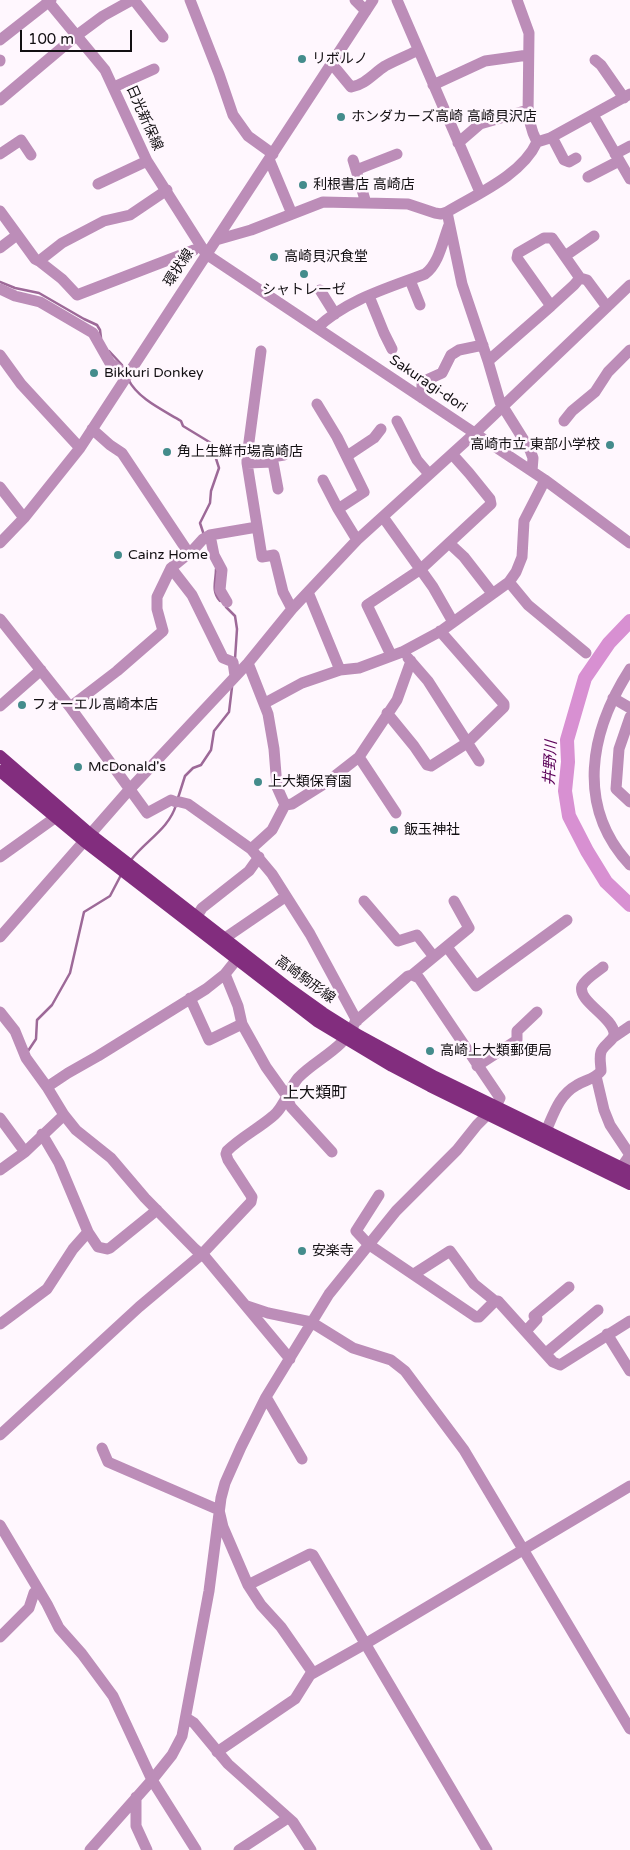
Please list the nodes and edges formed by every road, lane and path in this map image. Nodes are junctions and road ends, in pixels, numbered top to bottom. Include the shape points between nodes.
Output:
1 (133, 0) edge
2 (190, 0) edge
3 (355, 0) edge
4 (373, 0) edge
5 (397, 0) edge
6 (517, 0) edge
7 (49, 1) edge
8 (366, 11) junction
9 (76, 36) junction
10 (163, 37) dead end
11 (0, 40) edge
12 (418, 50) junction
13 (528, 56) junction
14 (596, 60) dead end
15 (332, 64) junction
16 (154, 69) dead end
17 (433, 85) junction
18 (114, 88) junction
19 (627, 96) edge
20 (0, 100) edge
21 (528, 110) junction
22 (593, 115) junction
23 (552, 137) junction
24 (537, 142) junction
25 (458, 143) junction
26 (630, 146) edge
27 (0, 154) edge
28 (397, 154) dead end
29 (31, 155) dead end
30 (271, 156) junction
31 (617, 157) junction
32 (576, 158) dead end
33 (147, 161) junction
34 (588, 177) dead end
35 (630, 179) edge
36 (98, 184) dead end
37 (167, 190) junction
38 (480, 192) junction
39 (366, 203) junction
40 (0, 212) edge
41 (292, 214) junction
42 (448, 217) junction
43 (17, 234) junction
44 (594, 236) dead end
45 (216, 240) junction
46 (0, 248) edge
47 (194, 250) dead end
48 (206, 254) junction
49 (565, 256) junction
50 (39, 261) junction
51 (580, 278) junction
52 (410, 280) junction
53 (630, 285) edge
54 (0, 289) edge
55 (320, 290) dead end
56 (369, 296) junction
57 (420, 305) dead end
58 (552, 306) junction
59 (607, 307) junction
60 (335, 314) junction
61 (317, 328) junction
62 (483, 345) junction
63 (392, 349) dead end
64 (630, 350) edge
65 (261, 351) dead end
66 (0, 356) edge
67 (488, 361) junction
68 (127, 376) junction
69 (422, 398) junction
70 (317, 404) dead end
71 (503, 407) junction
72 (397, 421) dead end
73 (564, 421) dead end
74 (92, 429) junction
75 (381, 429) dead end
76 (475, 433) junction
77 (80, 448) junction
78 (284, 454) dead end
79 (452, 454) junction
80 (347, 456) junction
81 (273, 462) junction
82 (248, 463) junction
83 (532, 471) junction
84 (429, 474) junction
85 (324, 480) dead end
86 (545, 480) junction
87 (0, 487) edge
88 (278, 489) dead end
89 (338, 509) junction
90 (383, 517) junction
91 (24, 518) junction
92 (257, 527) junction
93 (210, 535) junction
94 (357, 540) junction
95 (630, 542) edge
96 (0, 543) edge
97 (449, 544) junction
98 (188, 552) junction
99 (171, 568) junction
100 (421, 569) junction
101 (509, 582) junction
102 (308, 592) junction
103 (492, 593) junction
104 (227, 602) dead end
105 (292, 609) junction
106 (0, 619) edge
107 (453, 622) junction
108 (440, 631) junction
109 (586, 653) dead end
110 (397, 654) junction
111 (411, 662) junction
112 (248, 663) junction
113 (630, 669) edge
114 (41, 670) junction
115 (340, 670) junction
116 (235, 676) junction
117 (613, 698) junction
118 (265, 703) junction
119 (0, 706) edge
120 (70, 707) junction
121 (630, 708) edge
122 (387, 713) junction
123 (630, 717) edge
124 (627, 734) edge
125 (467, 742) junction
126 (0, 756) edge
127 (359, 757) junction
128 (479, 761) dead end
129 (0, 771) edge
130 (595, 786) junction
131 (616, 789) junction
132 (129, 790) junction
133 (630, 802) edge
134 (285, 805) junction
135 (396, 813) dead end
136 (56, 817) junction
137 (87, 837) junction
138 (255, 853) junction
139 (0, 857) edge
140 (630, 865) edge
141 (285, 897) junction
142 (364, 901) dead end
143 (454, 901) dead end
144 (197, 916) junction
145 (567, 920) dead end
146 (0, 937) edge
147 (225, 938) junction
148 (447, 947) junction
149 (434, 957) junction
150 (237, 960) junction
151 (603, 967) dead end
152 (225, 974) junction
153 (412, 975) junction
154 (190, 998) junction
155 (0, 1012) edge
156 (537, 1012) dead end
157 (242, 1024) junction
158 (630, 1026) edge
159 (351, 1030) junction
160 (614, 1037) junction
161 (477, 1066) junction
162 (596, 1076) junction
163 (47, 1088) junction
164 (286, 1095) junction
165 (492, 1109) junction
166 (64, 1115) junction
167 (0, 1118) edge
168 (546, 1131) junction
169 (42, 1134) junction
170 (25, 1152) junction
171 (332, 1152) dead end
172 (0, 1170) edge
173 (626, 1170) edge
174 (630, 1184) edge
175 (379, 1195) dead end
176 (157, 1210) junction
177 (88, 1232) junction
178 (368, 1244) junction
179 (202, 1254) junction
180 (414, 1274) junction
181 (569, 1287) dead end
182 (495, 1301) junction
183 (247, 1306) junction
184 (598, 1310) dead end
185 (630, 1321) edge
186 (311, 1322) junction
187 (0, 1324) edge
188 (526, 1331) junction
189 (607, 1334) junction
190 (546, 1353) junction
191 (290, 1359) junction
192 (630, 1371) edge
193 (266, 1397) junction
194 (0, 1435) edge
195 (102, 1448) dead end
196 (302, 1459) dead end
197 (630, 1486) edge
198 (219, 1510) junction
199 (0, 1525) edge
200 (523, 1549) junction
201 (248, 1585) junction
202 (38, 1589) junction
203 (0, 1637) edge
204 (365, 1644) junction
205 (313, 1673) junction
206 (186, 1718) junction
207 (630, 1729) edge
208 (217, 1752) junction
209 (152, 1780) junction
210 (136, 1797) junction
211 (288, 1818) junction
212 (90, 1850) edge
213 (147, 1850) edge
214 (196, 1850) edge
215 (239, 1850) edge
216 (311, 1850) edge
217 (487, 1850) edge

1 - 9 street
1 - 10 street
2 - 30 street via 233,115 248,136
3 - 8 street
4 - 8 street, 環状線
5 - 12 street
6 - 13 street via 529,33
7 - 9 street, 日光新保線
7 - 11 street
8 - 15 street, 環状線
9 - 18 street, 日光新保線 via 105,70
9 - 20 street
12 - 15 street via 384,67 355,87 351,87
12 - 17 street
13 - 17 street via 485,61
13 - 21 street
14 - 19 street
15 - 30 street, 環状線
16 - 18 street
17 - 25 street
18 - 33 street, 日光新保線
19 - 22 street
21 - 24 street
21 - 25 street via 480,124
22 - 23 street
22 - 31 street
23 - 24 street
23 - 32 street via 564,160 569,162
24 - 38 street via 526,160
25 - 38 street
26 - 31 street
27 - 29 street via 21,140
28 - 39 street via 355,165
30 - 41 street
30 - 45 street, 環状線
31 - 34 street
31 - 35 street
33 - 36 street
33 - 37 street, 日光新保線
37 - 48 street, 日光新保線
37 - 50 street via 130,215 104,221 62,243
38 - 42 street
39 - 41 street via 324,202
39 - 42 street via 408,204
40 - 43 street
41 - 45 street
42 - 52 street via 434,264 430,270
42 - 62 street via 462,284
43 - 46 street
43 - 50 street
44 - 49 street
45 - 48 street, 環状線
47 - 50 street via 77,295
48 - 61 street, Sakuragi-dori
48 - 68 street, 環状線
49 - 51 street
49 - 58 street via 552,238 544,238 518,253 517,258
51 - 58 street
51 - 59 street via 587,280
52 - 56 street
52 - 57 street
53 - 59 street
54 - 68 street via 40,302 93,333 110,363
55 - 60 street
56 - 60 street
56 - 63 street
58 - 67 street
59 - 71 street
60 - 61 street
61 - 69 street, Sakuragi-dori
62 - 67 street
62 - 69 street via 451,355 439,376 422,382
64 - 73 street via 608,372 595,392
65 - 82 street
66 - 77 street via 21,384
67 - 71 street
68 - 74 street, 環状線
69 - 76 street, Sakuragi-dori
70 - 80 street
71 - 76 street
71 - 83 street via 530,450
72 - 84 street
74 - 77 street, 環状線
74 - 98 street via 122,453
75 - 80 street via 374,438
76 - 79 street
76 - 83 street, Sakuragi-dori
77 - 91 street, 環状線
78 - 81 street via 272,457
79 - 84 street
79 - 97 street via 491,504
80 - 89 street via 364,492
81 - 82 street
81 - 88 street
82 - 92 street
83 - 86 street, Sakuragi-dori
84 - 90 street
85 - 89 street
86 - 95 street, Sakuragi-dori
86 - 101 street via 524,522 522,557
87 - 91 street
89 - 94 street
90 - 94 street
90 - 100 street
91 - 96 street, 環状線
92 - 93 street
92 - 105 street via 262,557 274,555 283,592
93 - 98 street
93 - 104 street via 214,555 222,570 220,590
94 - 102 street
97 - 100 street
97 - 103 street via 464,557
98 - 99 street
99 - 116 street via 192,595 223,658 233,662
99 - 120 street via 157,597 163,631
100 - 107 street
100 - 110 street via 367,605
101 - 103 street
101 - 109 street via 528,605
102 - 105 street
102 - 115 street
103 - 107 street
105 - 112 street
106 - 114 street
107 - 108 street
108 - 110 street
108 - 125 street via 504,704
110 - 111 street
110 - 115 street via 359,668
111 - 122 street via 397,700
111 - 125 street
112 - 116 street
112 - 118 street
113 - 117 street
114 - 119 street
114 - 120 street
115 - 118 street via 302,683
116 - 132 street
117 - 121 street
117 - 130 street via 599,734 594,760
118 - 134 street via 277,787
120 - 132 street
122 - 125 street via 427,765 431,766
122 - 127 street
123 - 124 street
124 - 131 street via 620,749
125 - 128 street
126 - 137 main road, 高崎駒形線
127 - 134 street via 320,786
127 - 135 street
129 - 136 main road, 高崎駒形線
130 - 131 street
130 - 140 street via 603,823
131 - 133 street
132 - 137 street
132 - 138 street via 147,813 171,800 188,804
134 - 138 street
136 - 137 main road, 高崎駒形線
136 - 139 street
137 - 144 main road, 高崎駒形線
137 - 146 street
137 - 150 main road, 高崎駒形線
138 - 141 street
138 - 144 street via 249,871 202,908
141 - 147 street
141 - 159 street via 327,964
142 - 149 street via 398,941 417,935
143 - 148 street via 469,928
144 - 147 main road, 高崎駒形線
145 - 148 street via 476,986
147 - 159 main road, 高崎駒形線 via 288,988
148 - 149 street
149 - 153 street
150 - 152 street
150 - 159 main road, 高崎駒形線 via 317,1021
151 - 160 street via 585,983 582,992 586,1000 607,1019
152 - 154 street
152 - 157 street
153 - 159 street
153 - 161 street via 422,982
154 - 157 street via 209,1040
154 - 163 street
155 - 163 street via 15,1031 26,1058
156 - 161 street via 517,1031 517,1040
157 - 164 street
158 - 160 street
159 - 164 street via 337,1048 297,1080
159 - 165 main road, 高崎駒形線 via 392,1066
160 - 162 street via 604,1046 601,1072
161 - 165 street via 500,1098
162 - 168 street via 562,1096
162 - 173 street via 610,1125 630,1155
163 - 166 street
164 - 171 street via 291,1107
164 - 179 street via 278,1112 233,1145 226,1154 253,1200
165 - 168 main road, 高崎駒形線
165 - 174 main road, 高崎駒形線
165 - 178 street
166 - 169 street
166 - 176 street via 76,1130 111,1158
167 - 170 street
168 - 173 main road, 高崎駒形線
169 - 170 street
169 - 177 street via 59,1163
170 - 172 street
175 - 178 street via 356,1232
176 - 177 street via 107,1250 98,1247
176 - 179 street
177 - 187 street via 46,1289
178 - 180 street
178 - 186 street
179 - 183 street
179 - 194 street
180 - 182 street via 476,1317
180 - 182 street via 450,1251 474,1284
181 - 188 street via 534,1316 537,1319
182 - 188 street
183 - 186 street
183 - 191 street
184 - 190 street
185 - 189 street
186 - 191 street
186 - 200 street via 353,1348 392,1360 405,1371 464,1450
188 - 190 street
189 - 190 street via 560,1365
189 - 192 street
191 - 193 street
193 - 196 street
193 - 198 street via 224,1483
195 - 198 street via 108,1462
197 - 200 street
198 - 201 street
198 - 206 street
199 - 202 street
200 - 204 street
200 - 207 street
201 - 204 street via 310,1554
201 - 205 street
202 - 203 street via 34,1592 30,1608
202 - 209 street via 59,1628 114,1696
204 - 205 street
204 - 217 street
205 - 208 street via 295,1699
206 - 208 street via 194,1723
206 - 209 street via 178,1746
208 - 211 street
209 - 210 street
209 - 214 street
210 - 212 street
210 - 213 street via 136,1826
211 - 215 street
211 - 216 street

